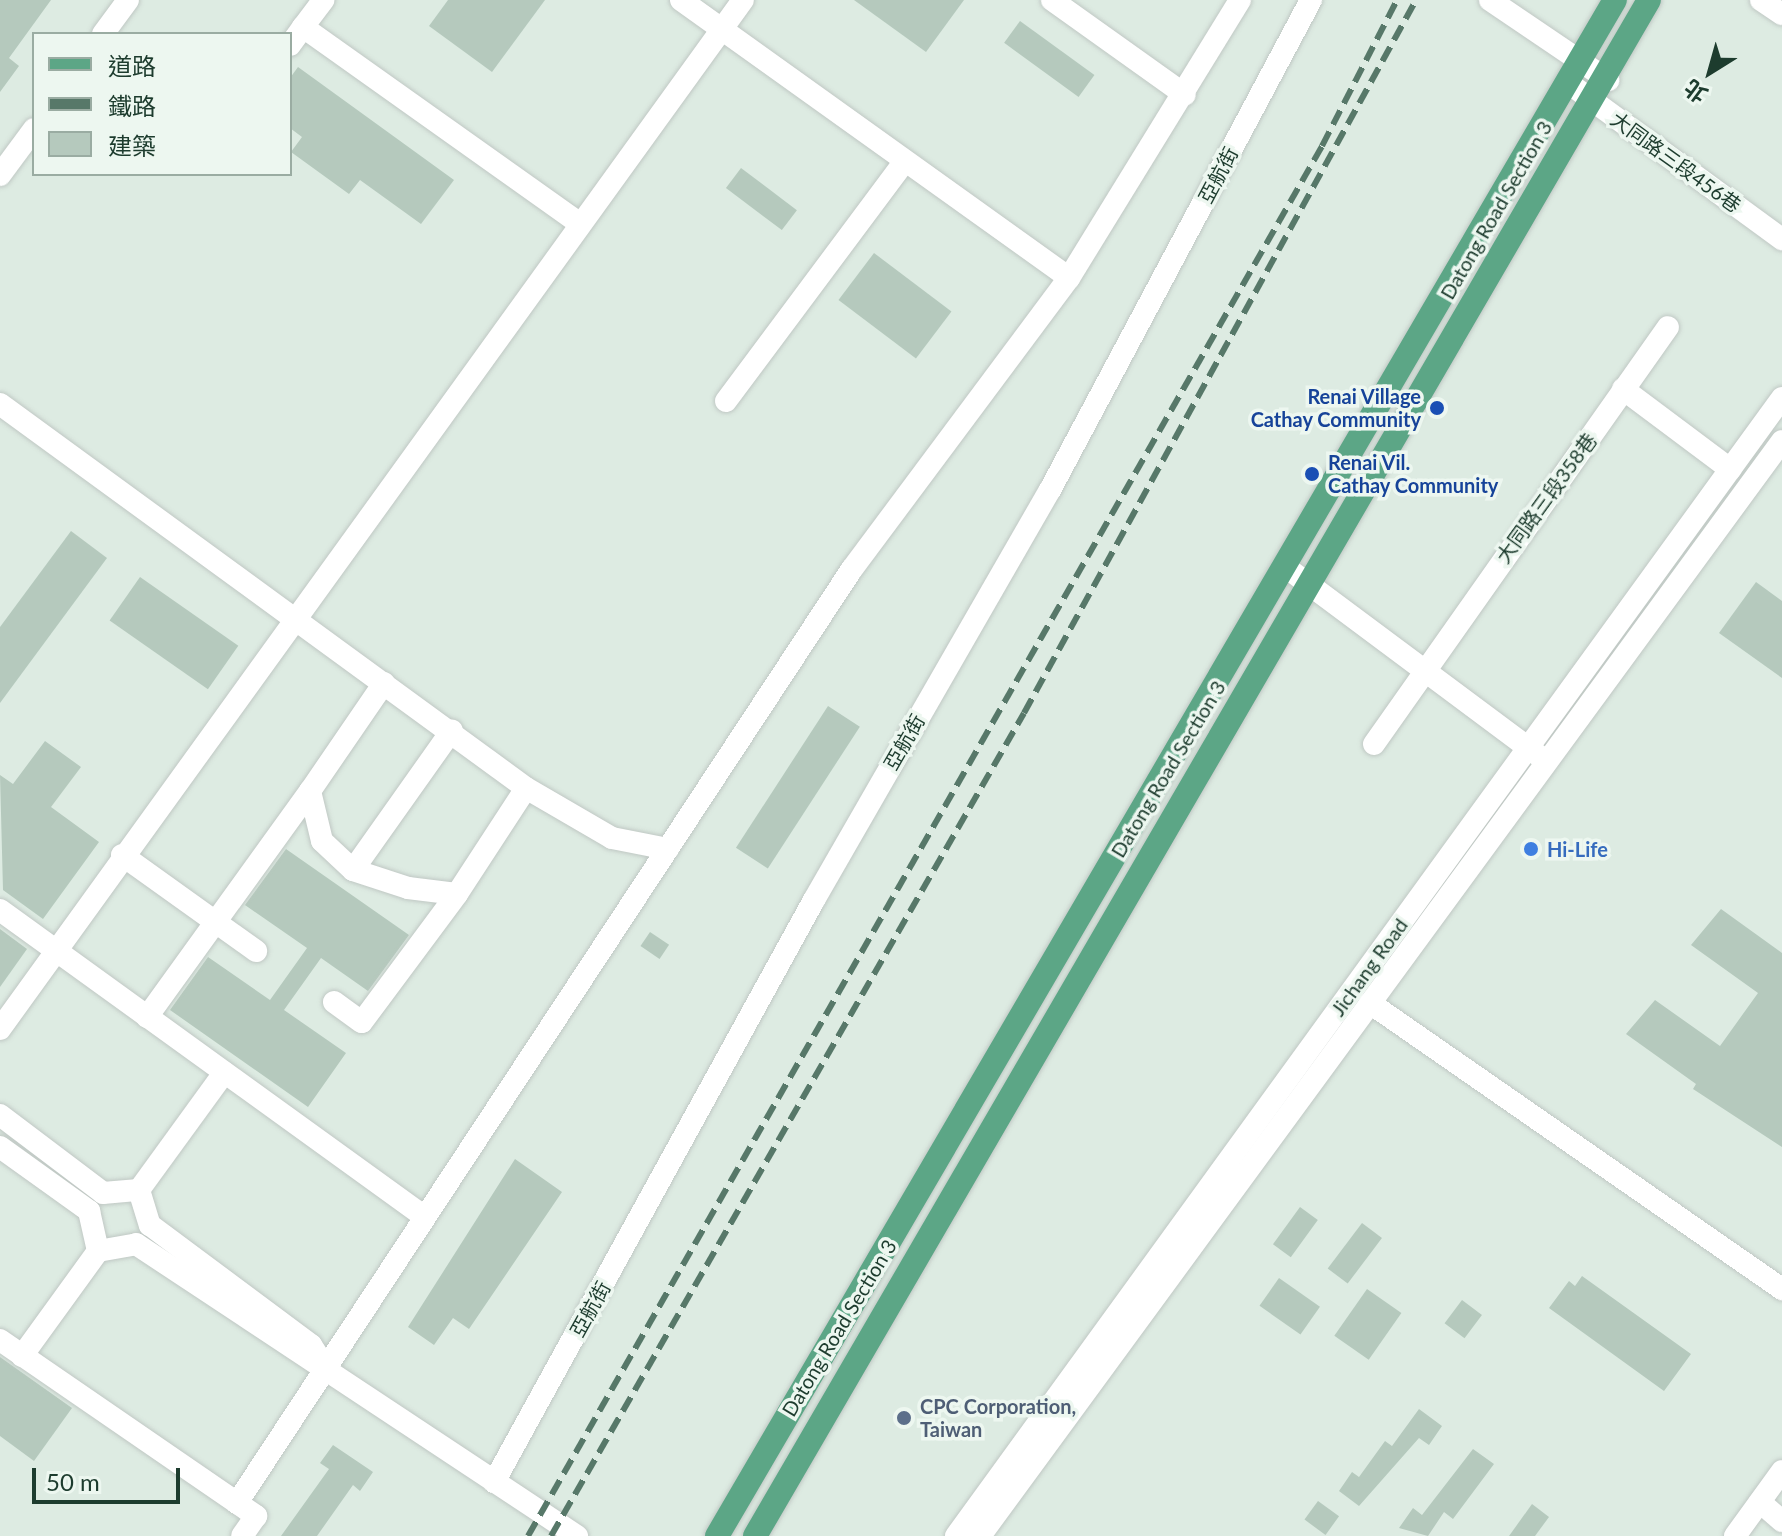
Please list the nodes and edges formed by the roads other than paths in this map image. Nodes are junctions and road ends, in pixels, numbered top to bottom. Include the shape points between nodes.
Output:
1 (128, 0) edge
2 (323, 0) edge
3 (681, 0) edge
4 (743, 0) edge
5 (1052, 0) edge
6 (1240, 0) edge
7 (1311, 0) edge
8 (1490, 0) edge
9 (1615, 0) edge
10 (1649, 0) edge
11 (1761, 0) edge
12 (1782, 14) edge
13 (722, 29) junction
14 (104, 32) edge
15 (296, 36) edge
16 (1582, 63) junction
17 (1608, 80) junction
18 (1570, 84) junction
19 (1185, 95) junction
20 (1595, 103) junction
21 (32, 132) edge
22 (904, 162) junction
23 (0, 175) edge
24 (580, 224) junction
25 (1782, 239) edge
26 (1069, 278) junction
27 (1668, 327) dead end
28 (1623, 389) junction
29 (1782, 398) edge
30 (726, 401) dead end
31 (0, 404) edge
32 (1782, 441) edge
33 (1730, 469) junction
34 (1287, 568) junction
35 (1311, 586) junction
36 (294, 619) junction
37 (1423, 669) junction
38 (384, 683) junction
39 (452, 730) junction
40 (1374, 744) dead end
41 (1537, 754) junction
42 (526, 788) junction
43 (310, 791) junction
44 (668, 849) junction
45 (122, 855) junction
46 (353, 870) junction
47 (457, 894) junction
48 (0, 910) edge
49 (213, 923) junction
50 (54, 950) junction
51 (256, 951) dead end
52 (334, 1002) dead end
53 (1370, 1003) junction
54 (147, 1017) junction
55 (0, 1029) edge
56 (224, 1073) junction
57 (0, 1115) edge
58 (0, 1147) edge
59 (139, 1190) junction
60 (96, 1202) junction
61 (422, 1215) junction
62 (150, 1225) junction
63 (136, 1244) junction
64 (98, 1251) junction
65 (1782, 1289) edge
66 (0, 1340) edge
67 (22, 1356) junction
68 (324, 1365) junction
69 (1782, 1471) edge
70 (494, 1482) junction
71 (1760, 1502) junction
72 (237, 1503) junction
73 (1782, 1521) edge
74 (242, 1536) edge
75 (577, 1536) edge
76 (717, 1536) edge
77 (755, 1536) edge
78 (956, 1536) edge
79 (980, 1536) edge
80 (1735, 1536) edge

1 - 14 street
2 - 15 street
3 - 13 street
4 - 13 street
5 - 19 street
6 - 19 street
7 - 70 street, 亞航街 via 1050,490 814,900
8 - 16 street
9 - 16 main road, Datong Road Section 3
10 - 17 main road, Datong Road Section 3
11 - 12 street
13 - 22 street
13 - 24 street
15 - 24 street
16 - 17 street
16 - 18 main road, Datong Road Section 3
17 - 20 main road, Datong Road Section 3
18 - 20 street, 大同路三段456巷
18 - 34 main road, Datong Road Section 3
19 - 26 street
20 - 25 street, 大同路三段456巷
20 - 35 main road, Datong Road Section 3
21 - 23 street
22 - 26 street
22 - 30 street
24 - 36 street
26 - 44 street via 852,569
27 - 28 street, 大同路三段358巷
28 - 33 street
28 - 37 street, 大同路三段358巷
29 - 33 street, Jichang Road
31 - 36 street
32 - 41 street, Jichang Road
33 - 41 street, Jichang Road
34 - 35 street
34 - 76 main road, Datong Road Section 3
35 - 37 street
35 - 77 main road, Datong Road Section 3
36 - 38 street
36 - 45 street
37 - 40 street, 大同路三段358巷
37 - 41 street
38 - 39 street
38 - 43 street
39 - 42 street
39 - 46 street
41 - 53 street, Jichang Road
41 - 78 street, Jichang Road
42 - 44 street via 612,838
42 - 47 street
43 - 46 street via 322,841
43 - 49 street
44 - 61 street
45 - 49 street
45 - 50 street
46 - 47 street via 408,888
47 - 52 street via 362,1022
48 - 50 street
49 - 51 street
49 - 54 street
50 - 54 street
50 - 55 street
53 - 65 street
53 - 79 street, Jichang Road
54 - 56 street
56 - 59 street
56 - 61 street
57 - 60 street
58 - 60 street
59 - 60 street
59 - 62 street
60 - 64 street
61 - 68 street
62 - 63 street
62 - 68 street via 311,1345
63 - 64 street
63 - 68 street via 301,1359
64 - 67 street
66 - 67 street
67 - 72 street
68 - 70 street
68 - 72 street
69 - 71 street
70 - 75 street
71 - 73 street
71 - 80 street
72 - 74 street via 256,1516

